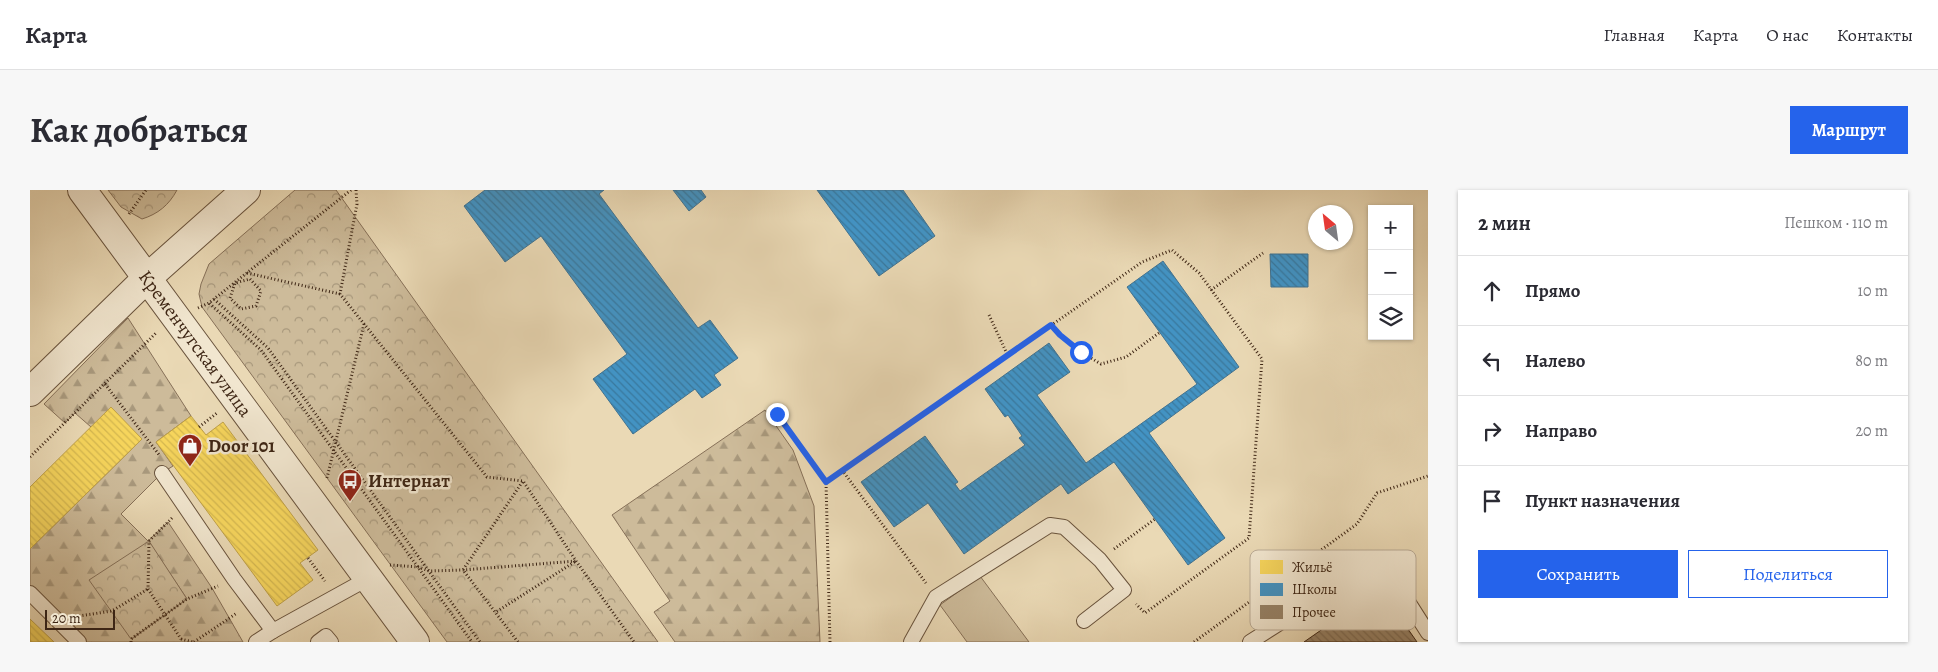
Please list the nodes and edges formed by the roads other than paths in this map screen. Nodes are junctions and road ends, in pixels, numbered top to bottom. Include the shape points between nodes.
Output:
1 (82, 190) edge
2 (246, 190) edge
3 (146, 279) junction
4 (32, 387) edge
5 (162, 473) road end
6 (378, 571) junction
7 (30, 594) edge
8 (1416, 614) edge
9 (1084, 621) dead end
10 (1269, 630) edge
11 (273, 631) junction
12 (1428, 633) edge
13 (79, 642) edge
14 (256, 642) edge
15 (318, 642) edge
16 (331, 642) edge
17 (416, 642) edge
18 (910, 642) edge
19 (1250, 642) edge

1 - 3 street, Кременчугская улица
2 - 3 street
3 - 4 street
3 - 6 street, Кременчугская улица
5 - 11 lane
6 - 11 lane
6 - 17 street, Кременчугская улица
7 - 13 lane
8 - 12 lane
9 - 18 lane via 1124,590 1100,560 1064,527 1050,525 936,597
10 - 19 lane
11 - 14 lane
15 - 16 lane via 326,636

